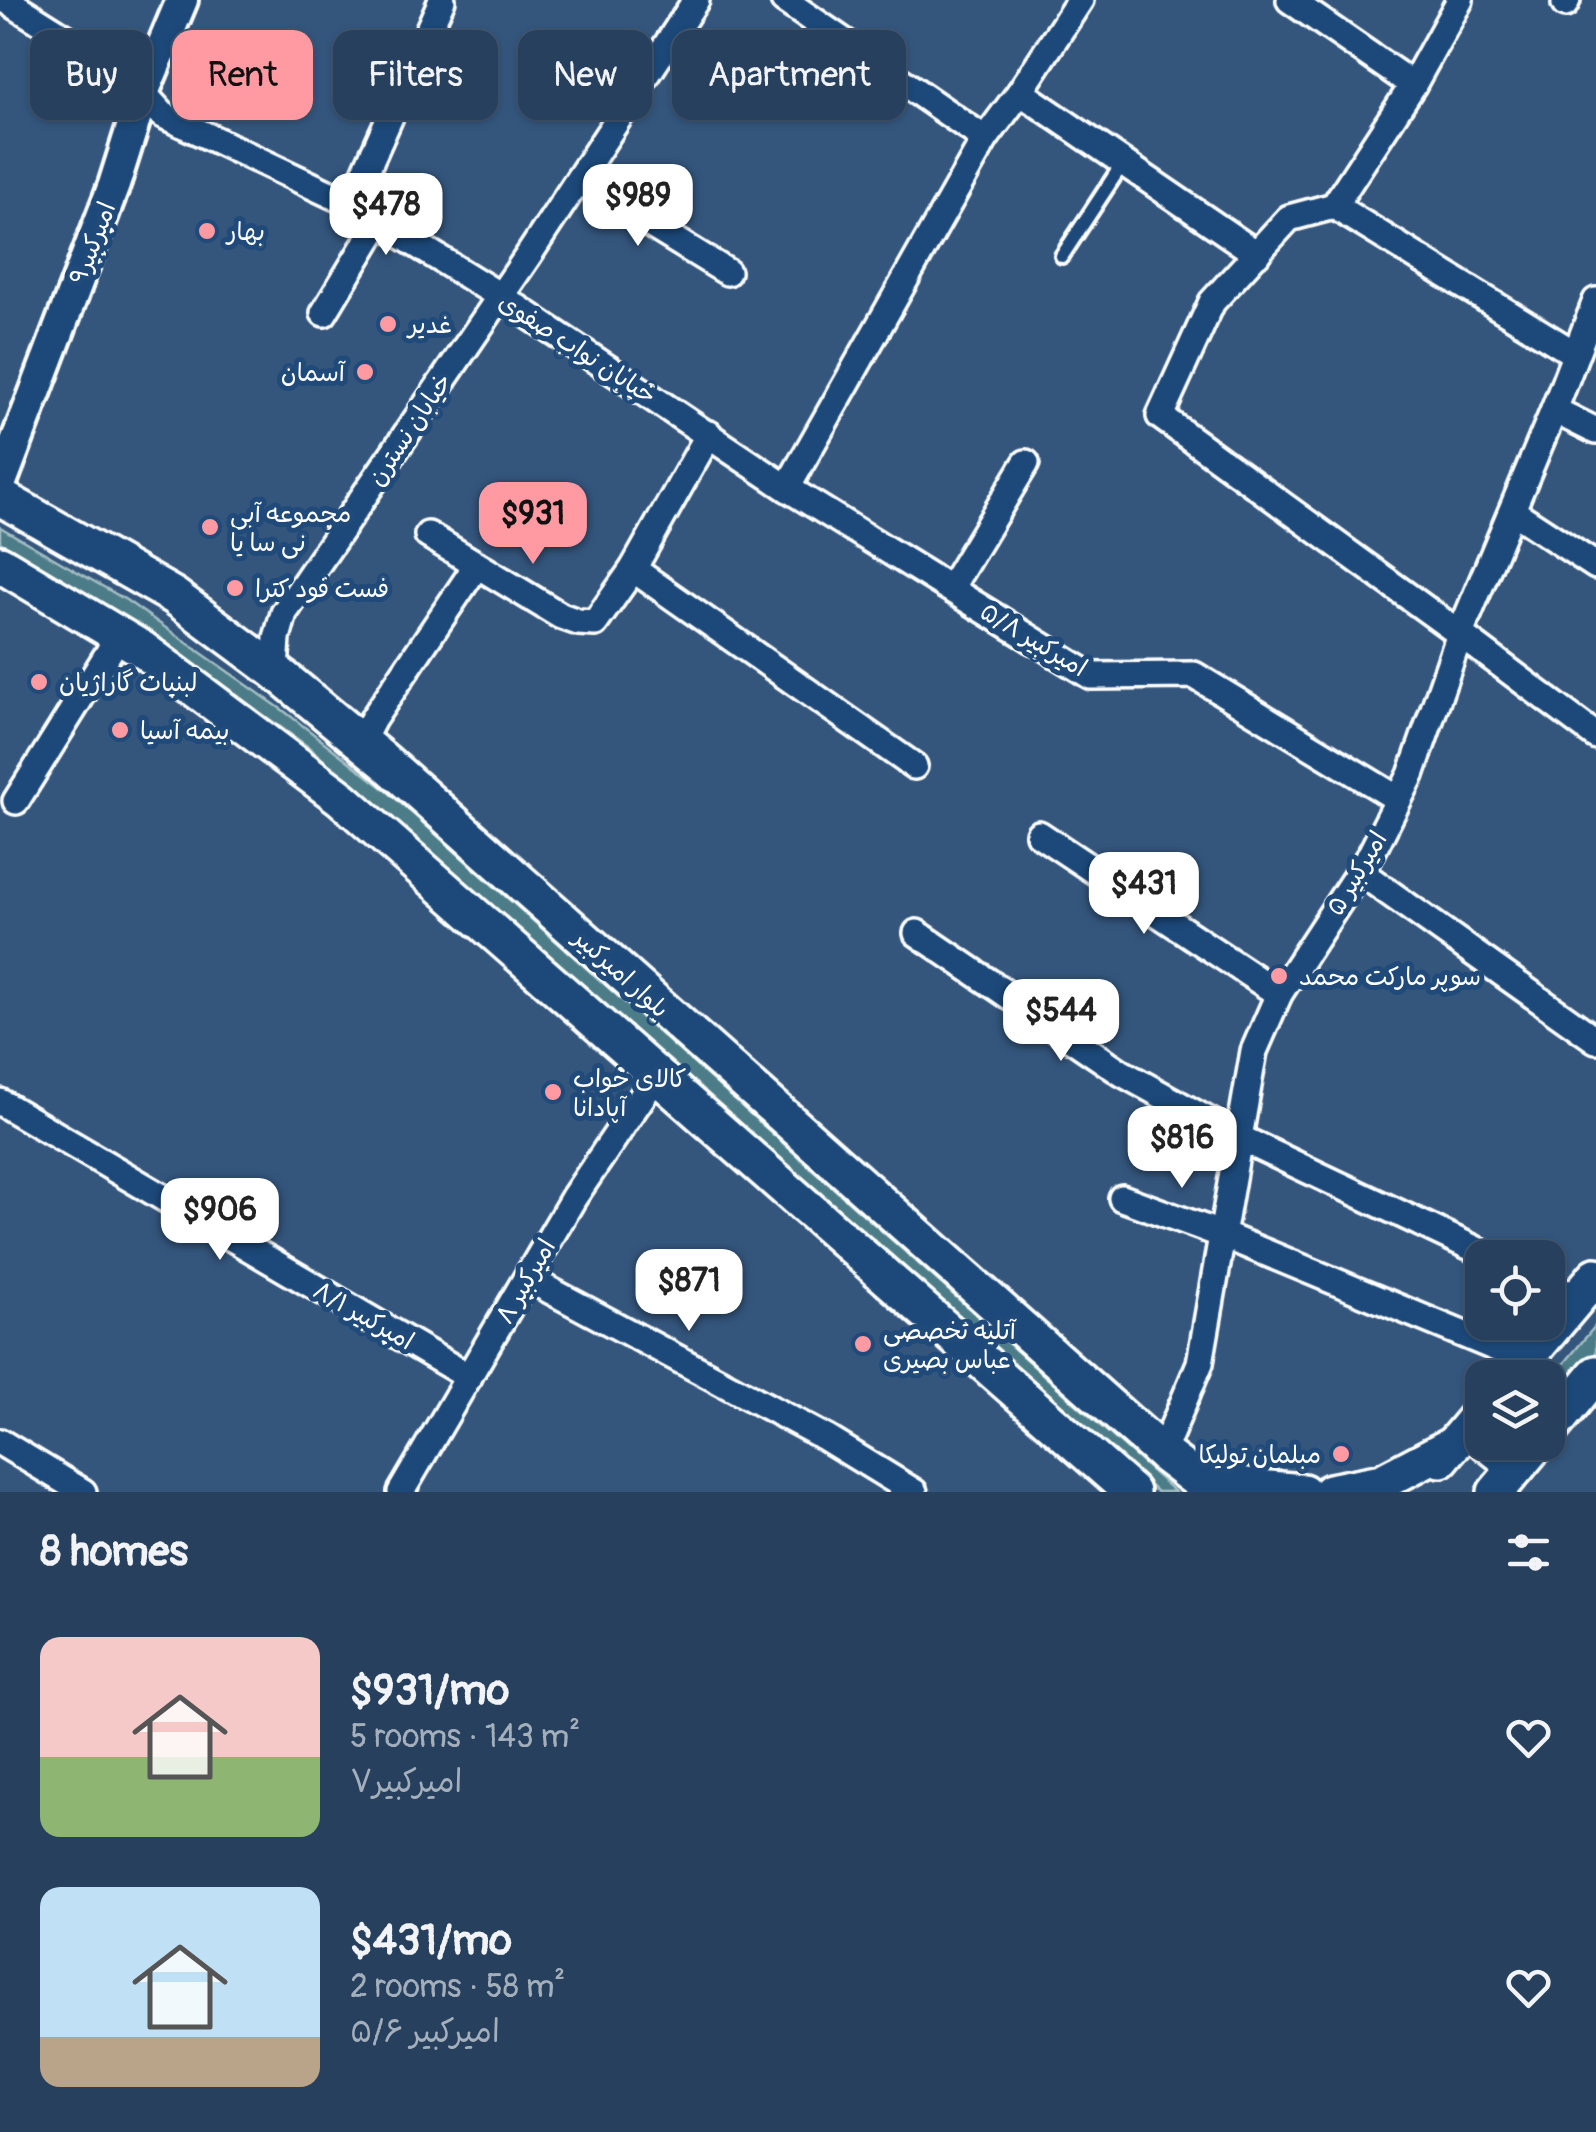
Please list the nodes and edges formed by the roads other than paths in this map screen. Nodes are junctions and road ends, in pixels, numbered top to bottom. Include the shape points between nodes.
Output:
1 (6, 0) edge
2 (182, 0) edge
3 (442, 0) edge
4 (696, 0) edge
5 (784, 0) edge
6 (1080, 0) edge
7 (1290, 0) edge
8 (1460, 0) edge
9 (54, 30) edge
10 (152, 73) edge
11 (1414, 85) junction
12 (1020, 92) junction
13 (152, 101) edge
14 (135, 120) edge
15 (985, 139) junction
16 (1123, 163) junction
17 (578, 180) junction
18 (351, 204) junction
19 (1334, 206) junction
20 (379, 222) junction
21 (1257, 254) junction
22 (1062, 256) dead end
23 (726, 272) dead end
24 (500, 296) junction
25 (1596, 301) edge
26 (324, 313) dead end
27 (1576, 354) junction
28 (1554, 410) junction
29 (1596, 431) edge
30 (709, 434) junction
31 (1026, 463) dead end
32 (0, 486) edge
33 (787, 488) junction
34 (0, 497) edge
35 (1512, 511) junction
36 (428, 535) dead end
37 (0, 564) edge
38 (477, 565) junction
39 (1596, 566) edge
40 (633, 570) junction
41 (950, 587) junction
42 (118, 634) junction
43 (1460, 634) junction
44 (275, 671) junction
45 (1596, 736) edge
46 (360, 742) junction
47 (914, 766) dead end
48 (1398, 799) junction
49 (16, 801) dead end
50 (1039, 834) dead end
51 (1360, 872) junction
52 (918, 933) dead end
53 (1279, 994) junction
54 (1596, 1040) edge
55 (658, 1077) junction
56 (0, 1102) edge
57 (1240, 1138) junction
58 (1122, 1198) dead end
59 (1223, 1235) junction
60 (1465, 1244) edge
61 (527, 1278) junction
62 (1573, 1286) edge
63 (1007, 1315) junction
64 (969, 1350) junction
65 (1500, 1360) edge
66 (1524, 1360) edge
67 (1596, 1374) edge
68 (468, 1377) junction
69 (1565, 1411) edge
70 (1465, 1438) edge
71 (0, 1442) edge
72 (1465, 1443) edge
73 (1162, 1453) junction
74 (1204, 1484) edge
75 (83, 1492) edge
76 (401, 1492) edge
77 (914, 1492) edge
78 (1131, 1492) edge
79 (1304, 1492) edge
80 (1330, 1492) edge
81 (1413, 1492) edge

1 - 9 street, خیابان نواب صفوی
2 - 10 street, امیرکبیر۹
3 - 18 street
4 - 17 street, خیابان نسترن
5 - 15 street
6 - 12 street
7 - 11 street
8 - 11 street
11 - 19 street
12 - 15 street
12 - 16 street
13 - 18 street, خیابان نواب صفوی via 163,114
14 - 32 street, امیرکبیر۹
15 - 33 street
16 - 21 street
16 - 22 lane
17 - 23 street
17 - 24 street, خیابان نسترن
18 - 20 street, خیابان نواب صفوی
19 - 21 street via 1288,218
19 - 27 street
20 - 24 street, خیابان نواب صفوی
20 - 26 street
21 - 43 street via 1212,302 1160,416
24 - 30 street, خیابان نواب صفوی
24 - 44 street, خیابان نسترن via 284,613
25 - 27 street, امیرکبیر ۵
27 - 28 street, امیرکبیر ۵
28 - 29 street
28 - 35 street, امیرکبیر ۵
30 - 33 street, خیابان نواب صفوی
30 - 40 street
31 - 41 street
33 - 41 street, امیرکبیر ۵/۸
34 - 44 main road, بلوار امیرکبیر via 174,596
35 - 39 street
35 - 43 street, امیرکبیر ۵
36 - 38 street
37 - 42 main road
38 - 40 street via 561,616 595,624
38 - 46 street
40 - 47 street
41 - 48 street, امیرکبیر ۵/۸ via 1091,676 1194,675
42 - 49 street
42 - 55 main road via 341,798
43 - 45 street
43 - 48 street, امیرکبیر ۵
44 - 46 main road, بلوار امیرکبیر
46 - 63 main road, بلوار امیرکبیر
48 - 51 street, امیرکبیر ۵
50 - 53 street
51 - 53 street, امیرکبیر ۵
51 - 54 street
52 - 57 street via 1122,1073
53 - 57 street, امیرکبیر ۵ via 1254,1051
55 - 61 street, امیرکبیر ۸
55 - 64 main road
56 - 68 street, امیرکبیر ۸/۱
57 - 59 street, امیرکبیر ۵
57 - 60 street
58 - 59 street
59 - 65 street
59 - 73 street, امیرکبیر ۵ via 1200,1362
61 - 68 street, امیرکبیر ۸
61 - 77 street
62 - 66 main road
63 - 64 main road
63 - 73 main road, بلوار امیرکبیر
64 - 78 main road
67 - 69 main road
68 - 76 street, امیرکبیر ۸
70 - 80 main road via 1382,1482
71 - 75 street
72 - 81 main road
73 - 74 main road, بلوار امیرکبیر
74 - 79 main road

